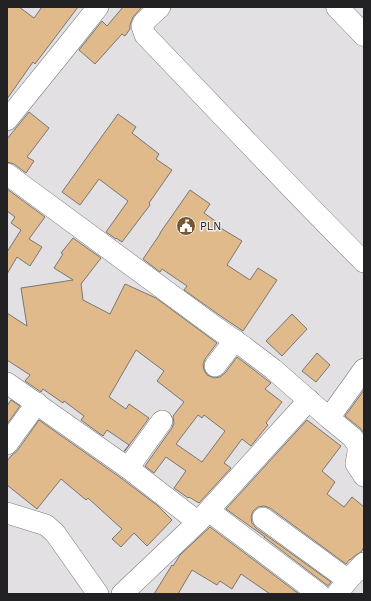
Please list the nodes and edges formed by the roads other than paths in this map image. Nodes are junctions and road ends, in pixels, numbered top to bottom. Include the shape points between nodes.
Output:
1 (98, 7) edge
2 (160, 7) edge
3 (337, 7) edge
4 (364, 35) edge
5 (7, 120) edge
6 (7, 174) edge
7 (364, 262) edge
8 (235, 340) junction
9 (216, 366) dead end
10 (364, 369) edge
11 (7, 383) edge
12 (309, 400) junction
13 (37, 403) junction
14 (329, 418) junction
15 (162, 421) dead end
16 (7, 444) edge
17 (128, 468) junction
18 (364, 476) edge
19 (7, 513) edge
20 (203, 517) junction
21 (263, 518) dead end
22 (364, 563) edge
23 (343, 587) edge
24 (134, 591) edge
25 (98, 594) edge
26 (319, 594) edge

1 - 5 street
2 - 7 street via 144,22 142,26 145,35
3 - 4 main road
6 - 8 street
8 - 9 street
8 - 12 street
10 - 14 street
11 - 13 street
12 - 14 street
12 - 20 street
13 - 16 street
13 - 17 street
14 - 18 street via 358,445 356,464
15 - 17 street
17 - 20 street
19 - 25 street via 46,525 55,532
20 - 24 street
20 - 26 street
21 - 23 street
22 - 23 street

